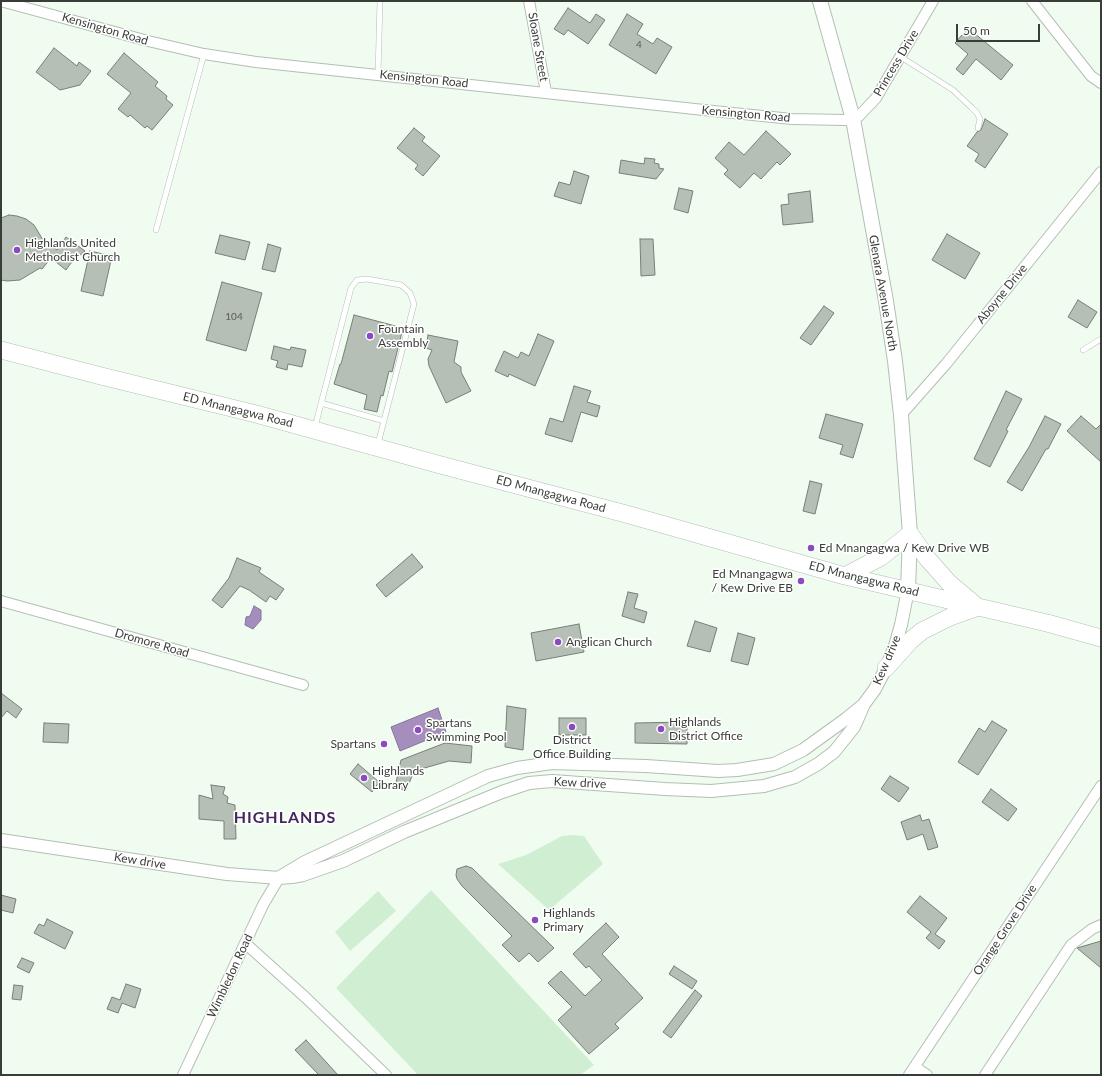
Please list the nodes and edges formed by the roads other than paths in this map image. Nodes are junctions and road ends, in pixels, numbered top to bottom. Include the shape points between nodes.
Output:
1 (1, 1) edge
2 (380, 1) edge
3 (529, 1) edge
4 (820, 1) edge
5 (933, 1) edge
6 (1032, 1) edge
7 (204, 54) junction
8 (901, 57) junction
9 (378, 74) junction
10 (1101, 83) edge
11 (546, 92) junction
12 (853, 119) junction
13 (978, 128) dead end
14 (1101, 172) edge
15 (156, 230) dead end
16 (1101, 339) edge
17 (1, 350) edge
18 (1083, 350) dead end
19 (322, 403) junction
20 (901, 414) junction
21 (384, 421) junction
22 (315, 430) junction
23 (377, 448) junction
24 (910, 534) junction
25 (845, 576) junction
26 (908, 590) junction
27 (1, 601) edge
28 (978, 607) junction
29 (1101, 638) edge
30 (886, 668) junction
31 (303, 685) dead end
32 (864, 704) junction
33 (1101, 786) edge
34 (1, 840) edge
35 (279, 878) junction
36 (1101, 925) edge
37 (245, 943) junction
38 (912, 1071) edge
39 (183, 1075) edge
40 (386, 1075) edge
41 (927, 1075) edge
42 (985, 1075) edge

1 - 7 street, Kensington Road
2 - 9 lane
3 - 11 street, Sloane Street
4 - 12 main road, Glenara Avenue North
5 - 8 street, Princess Drive
6 - 10 street via 1091,76
7 - 9 street, Kensington Road
7 - 15 lane
8 - 12 street, Princess Drive via 876,98 866,110
8 - 13 lane via 953,90 977,113 980,119
9 - 11 street, Kensington Road
11 - 12 street, Kensington Road via 792,118
12 - 20 main road, Glenara Avenue North via 886,301
14 - 20 street, Aboyne Drive via 946,364
16 - 18 lane
17 - 22 highway, ED Mnangagwa Road
19 - 21 lane
19 - 21 lane via 351,288 357,280 367,278 401,285 410,293 414,304
19 - 22 lane
20 - 24 main road, Glenara Avenue North
21 - 23 lane
22 - 23 highway, ED Mnangagwa Road
23 - 25 highway, ED Mnangagwa Road via 626,514
24 - 25 highway via 881,557
24 - 26 main road, Glenara Avenue North
24 - 28 highway via 949,583
25 - 26 highway, ED Mnangagwa Road
26 - 28 highway, ED Mnangagwa Road
26 - 30 street, Kew drive via 901,625
27 - 31 street, Dromore Road
28 - 29 highway, ED Mnangagwa Road
28 - 30 highway via 922,630
30 - 32 street, Kew drive
32 - 35 street, Kew drive via 803,750 774,764 718,771 552,764 517,768 488,776 305,862
32 - 35 street, Kew drive via 854,727 834,752 795,777 764,786 711,790 552,781 529,783 425,824 343,861 303,875
33 - 38 street, Orange Grove Drive
34 - 35 street, Kew drive via 227,874
35 - 37 street, Wimbledon Road
36 - 42 street via 1071,945
37 - 39 street, Wimbledon Road
37 - 40 street via 306,997
38 - 41 street

